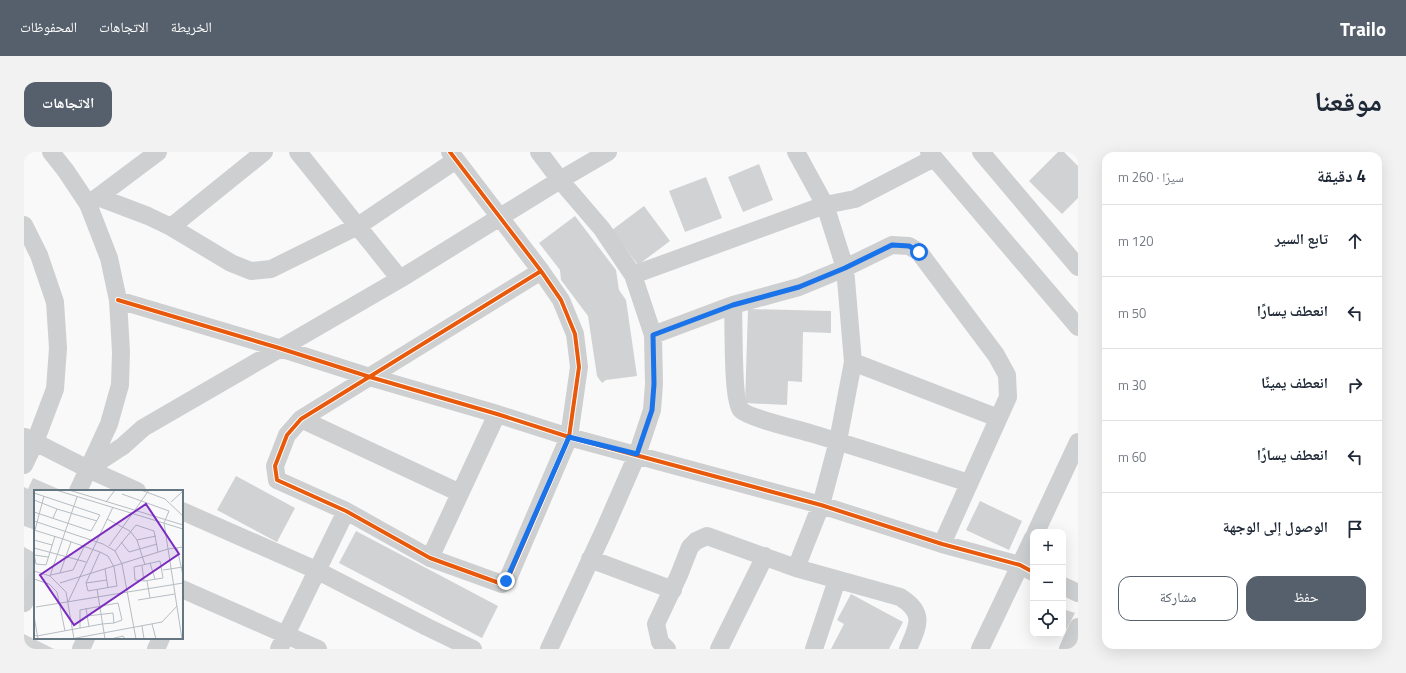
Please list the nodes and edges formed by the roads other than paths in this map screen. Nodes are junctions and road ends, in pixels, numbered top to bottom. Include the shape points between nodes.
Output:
1 (50, 152) edge
2 (158, 152) edge
3 (264, 152) edge
4 (298, 152) edge
5 (540, 152) edge
6 (608, 152) edge
7 (796, 152) edge
8 (981, 152) edge
9 (932, 155) edge
10 (453, 156) edge
11 (560, 180) junction
12 (93, 200) junction
13 (825, 205) junction
14 (500, 217) junction
15 (24, 225) edge
16 (358, 226) junction
17 (171, 227) junction
18 (1078, 266) edge
19 (845, 268) junction
20 (541, 271) junction
21 (633, 275) junction
22 (400, 279) junction
23 (118, 300) junction
24 (733, 305) junction
25 (1078, 327) edge
26 (653, 335) junction
27 (279, 348) junction
28 (853, 362) junction
29 (370, 377) junction
30 (497, 414) junction
31 (998, 418) junction
32 (301, 419) junction
33 (569, 437) junction
34 (30, 439) edge
35 (838, 442) junction
36 (1078, 442) edge
37 (637, 454) junction
38 (24, 465) edge
39 (88, 469) junction
40 (969, 483) junction
41 (78, 490) edge
42 (135, 490) edge
43 (460, 493) junction
44 (821, 505) junction
45 (183, 511) edge
46 (346, 511) junction
47 (1037, 529) edge
48 (942, 544) junction
49 (1030, 553) edge
50 (765, 556) junction
51 (430, 558) junction
52 (590, 559) junction
53 (796, 568) junction
54 (1027, 568) edge
55 (316, 570) junction
56 (837, 580) junction
57 (34, 582) edge
58 (1066, 588) edge
59 (672, 590) junction
60 (183, 591) edge
61 (1078, 594) edge
62 (24, 603) edge
63 (1078, 627) edge
64 (86, 639) edge
65 (161, 639) edge
66 (282, 641) edge
67 (81, 649) edge
68 (156, 649) edge
69 (318, 649) edge
70 (473, 649) edge
71 (549, 649) edge
72 (667, 649) edge
73 (719, 649) edge
74 (814, 649) edge
75 (908, 649) edge
76 (980, 649) edge
77 (1068, 649) edge

1 - 12 street
2 - 12 street
3 - 17 street
4 - 16 street
5 - 11 street
6 - 11 street
7 - 13 street
8 - 18 street
9 - 13 street via 855,199
9 - 25 street
10 - 14 street
10 - 16 street
11 - 14 street
11 - 21 street via 602,229
12 - 17 street via 148,216
12 - 23 street
13 - 19 street
13 - 21 street
14 - 20 street
14 - 22 street
15 - 34 street via 39,255 55,302 58,348 55,389
16 - 17 street via 272,270 251,271 232,263
16 - 22 street
19 - 24 street via 799,287
19 - 28 street
19 - 31 street via 892,245 909,246 919,252 996,355 1006,376 1008,398
20 - 29 street
20 - 33 street via 561,300 575,334 579,367
21 - 26 street
22 - 27 street
23 - 27 street
23 - 39 street via 120,385 109,424
24 - 26 street
24 - 35 street via 736,400 741,410 754,417
26 - 37 street via 652,410
27 - 29 street
27 - 39 street via 143,428 123,446
28 - 31 street
28 - 35 street
29 - 30 street
29 - 32 street
30 - 33 street
30 - 43 street
31 - 40 street
32 - 43 street
32 - 46 street via 287,435 275,466 277,480
33 - 37 street
33 - 51 street via 505,583
34 - 38 street
34 - 39 street
35 - 40 street
35 - 44 street
36 - 47 street
37 - 44 street
37 - 52 street
39 - 41 street
39 - 42 street
40 - 48 street
43 - 51 street
44 - 48 street
44 - 53 street
45 - 55 street
46 - 51 street
46 - 55 street
48 - 54 street
49 - 54 street
50 - 53 street
50 - 59 street via 707,536 696,540
50 - 73 street
52 - 59 street
52 - 71 street
53 - 56 street
54 - 76 street
55 - 66 street
55 - 70 street
56 - 74 street
56 - 75 street via 900,597 910,603 918,621
57 - 62 street
58 - 61 street
59 - 72 street via 656,624 660,642
60 - 66 street
63 - 77 street
64 - 67 street
65 - 68 street
66 - 69 street

